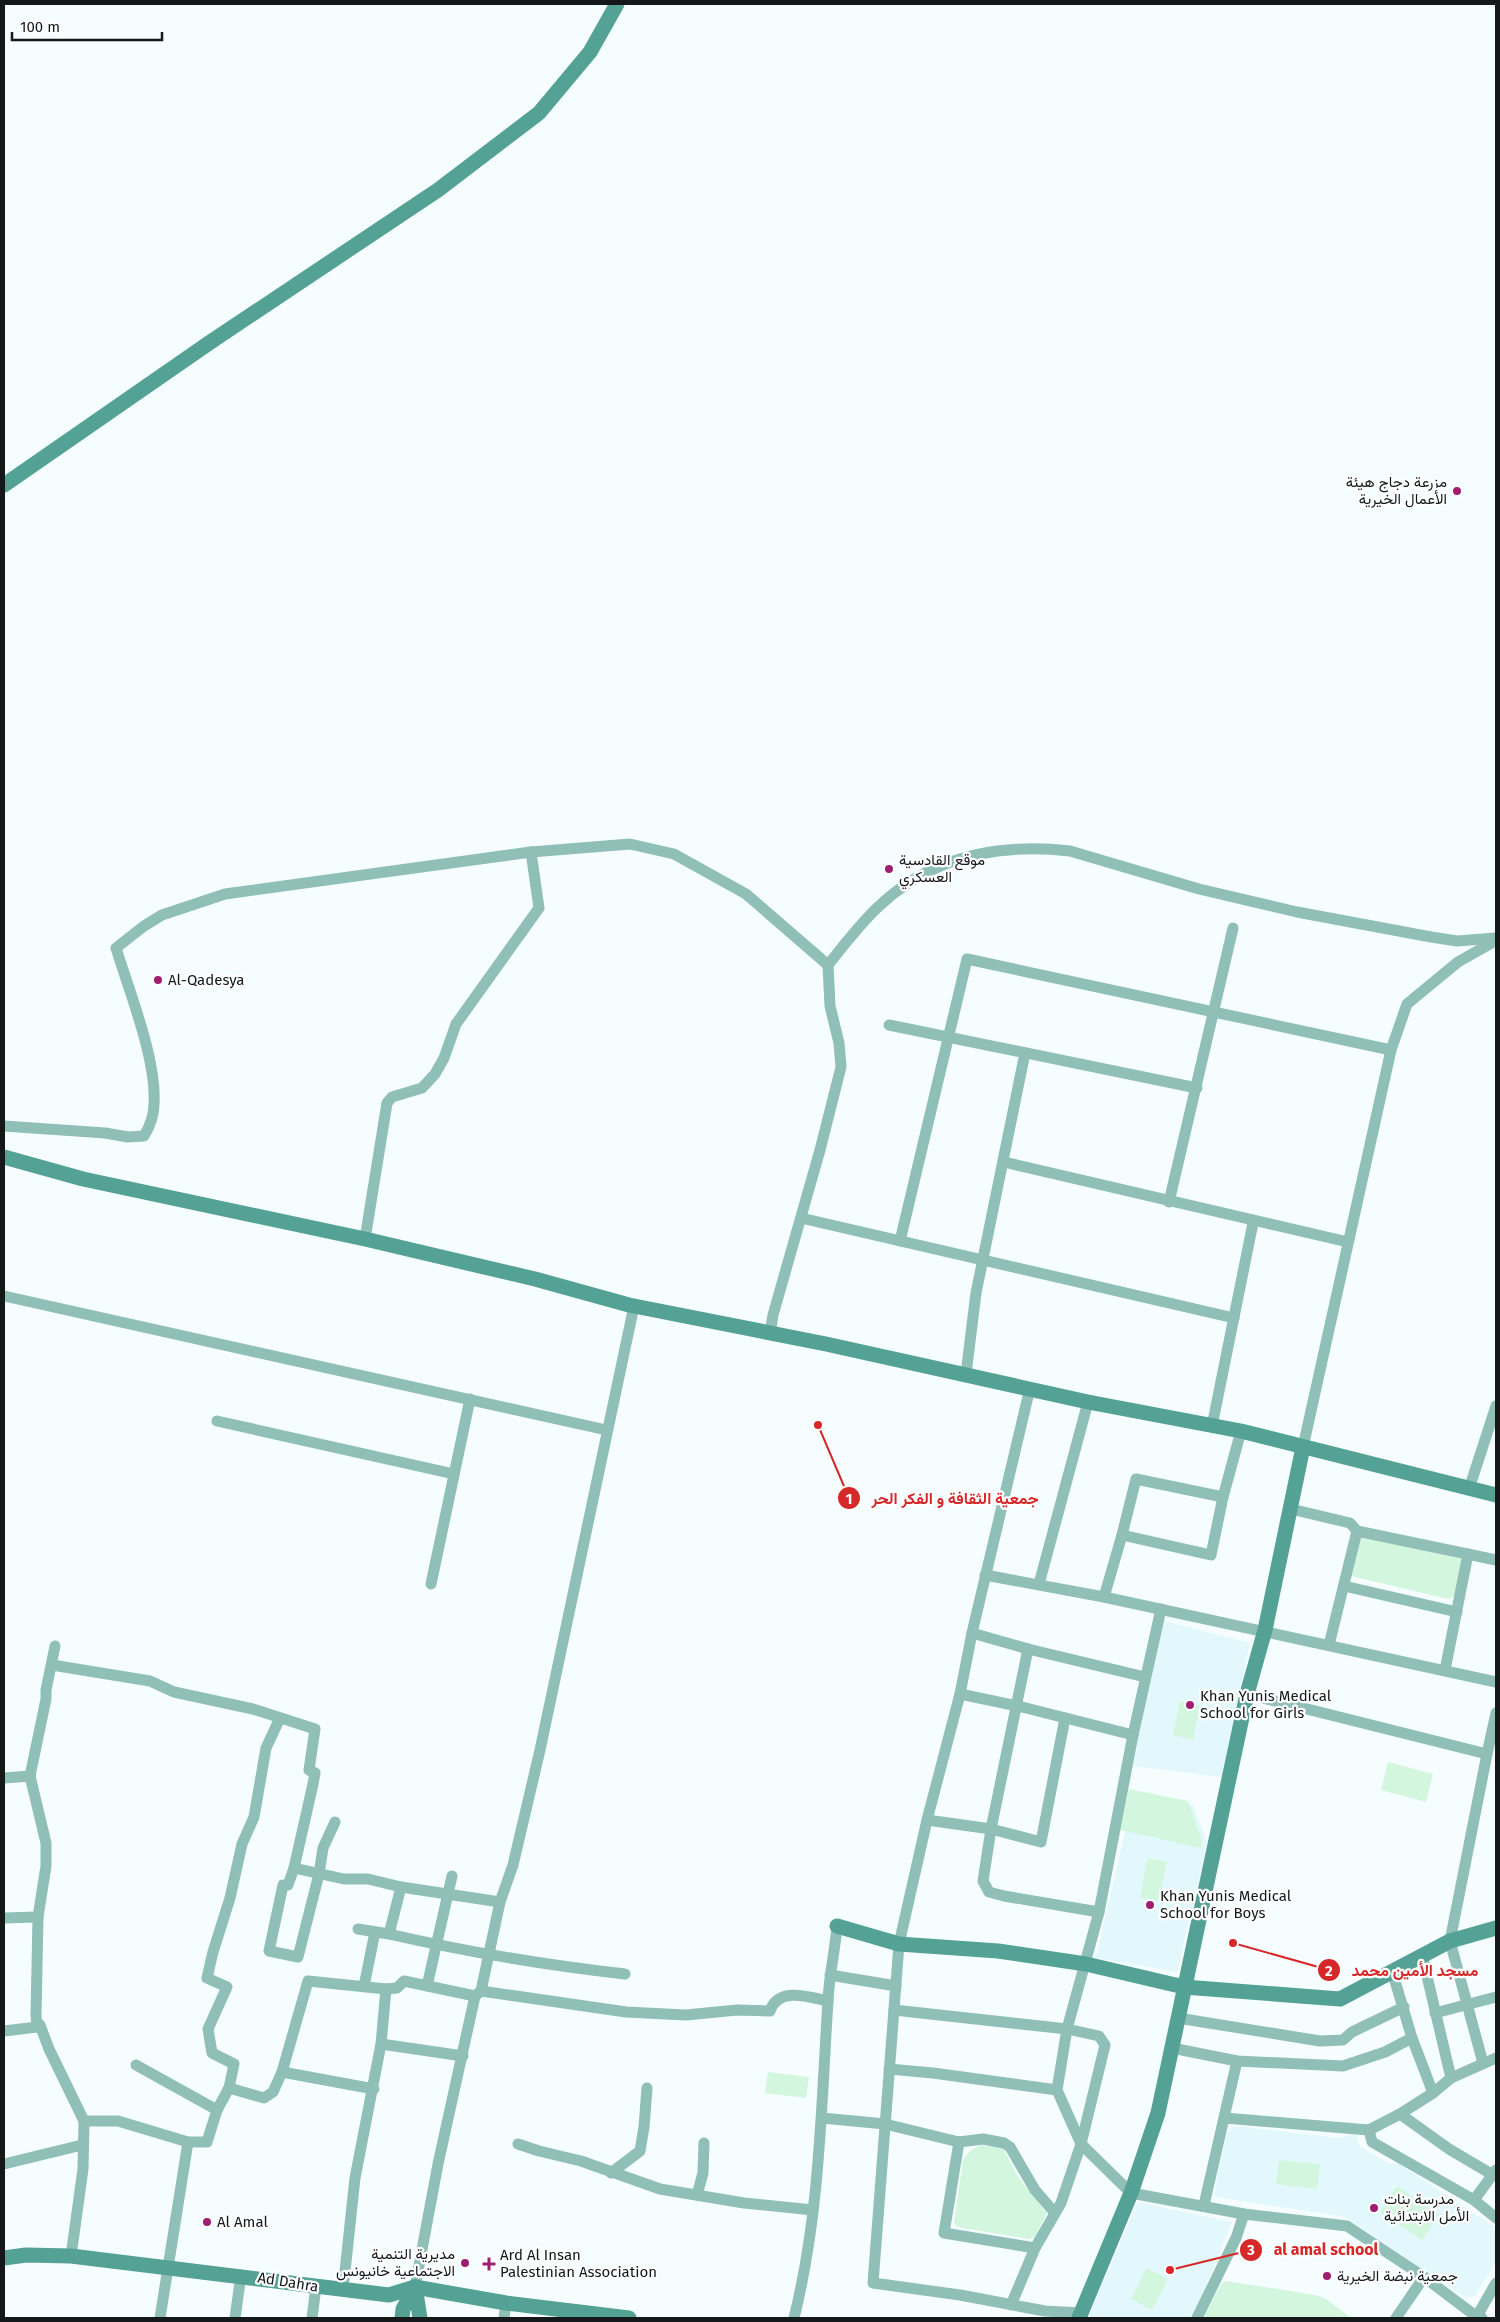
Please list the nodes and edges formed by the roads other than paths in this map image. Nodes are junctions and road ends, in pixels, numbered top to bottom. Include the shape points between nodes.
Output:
1 (617, 4) edge
2 (4, 485) edge
3 (530, 852) junction
4 (1233, 928) dead end
5 (1496, 939) edge
6 (828, 965) junction
7 (1214, 1012) junction
8 (889, 1025) dead end
9 (949, 1037) junction
10 (1391, 1050) junction
11 (1025, 1053) junction
12 (1198, 1088) junction
13 (4, 1126) edge
14 (4, 1157) edge
15 (1004, 1162) junction
16 (1169, 1202) junction
17 (801, 1218) junction
18 (1253, 1223) dead end
19 (365, 1239) junction
20 (900, 1241) junction
21 (1348, 1242) junction
22 (983, 1260) junction
23 (4, 1296) edge
24 (634, 1306) junction
25 (1234, 1318) junction
26 (770, 1333) junction
27 (966, 1374) junction
28 (1030, 1388) junction
29 (470, 1399) junction
30 (1088, 1402) junction
31 (1496, 1406) edge
32 (217, 1421) dead end
33 (1212, 1426) junction
34 (602, 1429) dead end
35 (1241, 1432) junction
36 (1303, 1447) junction
37 (454, 1474) junction
38 (1469, 1488) junction
39 (1496, 1495) edge
40 (1223, 1497) junction
41 (1291, 1510) junction
42 (1357, 1530) junction
43 (1122, 1535) junction
44 (1468, 1554) junction
45 (1496, 1560) edge
46 (985, 1575) junction
47 (431, 1584) dead end
48 (1039, 1584) junction
49 (1344, 1586) junction
50 (1104, 1597) junction
51 (1161, 1609) junction
52 (1457, 1612) junction
53 (1265, 1630) junction
54 (972, 1633) junction
55 (1329, 1645) junction
56 (55, 1646) dead end
57 (1028, 1649) junction
58 (52, 1665) junction
59 (1445, 1670) junction
60 (1146, 1676) junction
61 (1496, 1682) edge
62 (960, 1694) junction
63 (1247, 1694) junction
64 (1018, 1706) junction
65 (1496, 1713) edge
66 (280, 1718) junction
67 (1065, 1718) junction
68 (1133, 1735) junction
69 (1487, 1754) junction
70 (30, 1776) junction
71 (4, 1778) edge
72 (927, 1820) junction
73 (334, 1822) dead end
74 (991, 1829) junction
75 (294, 1868) junction
76 (319, 1874) junction
77 (452, 1876) dead end
78 (401, 1887) junction
79 (448, 1894) junction
80 (500, 1902) junction
81 (1099, 1912) junction
82 (38, 1917) junction
83 (4, 1918) edge
84 (837, 1926) joint
85 (1496, 1928) edge
86 (358, 1929) dead end
87 (375, 1932) junction
88 (389, 1934) junction
89 (1450, 1941) junction
90 (899, 1944) junction
91 (436, 1945) junction
92 (489, 1955) junction
93 (1422, 1955) junction
94 (1086, 1964) junction
95 (1392, 1971) junction
96 (625, 1974) dead end
97 (830, 1975) junction
98 (364, 1986) junction
99 (427, 1986) junction
100 (896, 1986) junction
101 (1184, 1987) junction
102 (386, 1989) junction
103 (478, 1994) junction
104 (1496, 1997) edge
105 (828, 2001) junction
106 (1468, 2005) junction
107 (1404, 2007) junction
108 (894, 2010) junction
109 (1435, 2013) junction
110 (1178, 2018) junction
111 (37, 2027) junction
112 (1067, 2029) junction
113 (4, 2032) edge
114 (1412, 2038) junction
115 (381, 2044) junction
116 (1172, 2048) junction
117 (463, 2056) junction
118 (1496, 2058) edge
119 (1237, 2061) junction
120 (1482, 2063) junction
121 (136, 2065) dead end
122 (889, 2069) junction
123 (282, 2072) junction
124 (1451, 2078) junction
125 (229, 2088) junction
126 (646, 2088) dead end
127 (374, 2089) junction
128 (1057, 2090) junction
129 (1432, 2093) junction
130 (217, 2110) junction
131 (1400, 2114) junction
132 (822, 2118) junction
133 (1224, 2118) junction
134 (84, 2121) junction
135 (885, 2124) junction
136 (1369, 2130) junction
137 (188, 2142) junction
138 (959, 2142) junction
139 (704, 2143) dead end
140 (82, 2144) junction
141 (518, 2144) dead end
142 (1081, 2144) junction
143 (4, 2164) edge
144 (611, 2173) junction
145 (1494, 2173) edge
146 (1131, 2193) junction
147 (698, 2195) junction
148 (1474, 2200) junction
149 (1204, 2205) junction
150 (813, 2210) junction
151 (1055, 2213) junction
152 (1244, 2214) junction
153 (1496, 2218) edge
154 (1035, 2248) junction
155 (71, 2256) junction
156 (4, 2258) edge
157 (167, 2266) junction
158 (241, 2275) junction
159 (1424, 2277) junction
160 (1496, 2283) edge
161 (316, 2287) junction
162 (415, 2287) junction
163 (343, 2290) junction
164 (506, 2303) junction
165 (1011, 2305) junction
166 (590, 2316) edge
167 (1080, 2316) edge
168 (160, 2318) edge
169 (235, 2318) edge
170 (312, 2318) edge
171 (402, 2318) edge
172 (420, 2318) edge
173 (504, 2318) edge
174 (629, 2318) edge
175 (794, 2318) edge
176 (1197, 2318) edge
177 (1396, 2318) edge
178 (1478, 2318) edge

1 - 2 street via 590,52 539,113 438,190
3 - 6 street via 630,844 674,854 746,894
3 - 13 street via 225,894 162,915 116,948 154,1077 152,1123 144,1136 128,1138 105,1133
3 - 19 street via 539,908 456,1024 435,1074 422,1088 392,1097 387,1103
4 - 7 street
5 - 6 street via 1457,940 1422,936 1244,900 1070,851 1010,849 961,857 912,882 879,906
5 - 10 street via 1458,962 1407,1004
6 - 17 street via 830,1006 841,1067
7 - 9 street via 967,959
7 - 10 street
7 - 12 street
8 - 9 street
9 - 11 street
9 - 20 street
10 - 21 street
11 - 12 street
11 - 15 street
12 - 16 street
14 - 19 street via 83,1179
15 - 16 street
15 - 22 street
16 - 21 street
17 - 20 street
17 - 26 street
18 - 25 street
19 - 24 street
20 - 22 street
21 - 36 street
22 - 25 street
22 - 27 street
23 - 29 street
24 - 26 street
24 - 80 street via 540,1750 513,1865
25 - 33 street
26 - 27 street
27 - 28 street
28 - 30 street
28 - 46 street
29 - 34 street
29 - 37 street
30 - 33 street
30 - 48 street
31 - 38 street
32 - 37 street
33 - 35 street
35 - 36 street
35 - 40 street
36 - 38 street
36 - 41 street
37 - 47 street
38 - 39 street
40 - 43 street via 1136,1479
40 - 43 street via 1211,1555
41 - 42 street via 1350,1522
41 - 53 street
42 - 44 street
42 - 49 street
43 - 50 street
44 - 45 street
44 - 52 street
46 - 48 street
46 - 54 street
48 - 50 street
49 - 52 street
49 - 55 street
50 - 51 street
51 - 53 street
51 - 60 street
52 - 59 street
53 - 55 street
53 - 63 street
54 - 57 street
54 - 62 street
55 - 59 street
56 - 58 street
57 - 60 street
57 - 64 street
58 - 66 street via 150,1681 174,1692
58 - 70 street
59 - 61 street
60 - 68 street
62 - 64 street
62 - 72 street
63 - 69 street
63 - 101 street
64 - 67 street
64 - 74 street
65 - 69 street
66 - 75 street via 315,1729 309,1770 315,1773
66 - 125 street via 266,1748 254,1817 242,1844 207,1978 228,1987 208,2029 212,2053 234,2064
67 - 68 street
67 - 74 street via 1040,1842
68 - 81 street
69 - 89 street
70 - 71 street
70 - 82 street via 46,1843
72 - 74 street
72 - 90 street
73 - 76 street via 323,1848
74 - 81 street via 983,1881 989,1892
75 - 76 street
75 - 76 street via 288,1885 283,1885 269,1951 298,1957
76 - 78 street
77 - 79 street
78 - 79 street
78 - 88 street
79 - 80 street
79 - 91 street
80 - 92 street
81 - 94 street
82 - 83 street
82 - 111 street
84 - 90 street
84 - 97 street
85 - 89 street
86 - 87 street
87 - 88 street
87 - 98 street
88 - 91 street
89 - 93 street
89 - 106 street
90 - 94 street via 998,1951
90 - 100 street
91 - 92 street
91 - 99 street
92 - 96 street
92 - 103 street
93 - 95 street
93 - 109 street
94 - 101 street
94 - 112 street
95 - 101 street via 1340,1999
95 - 107 street
97 - 100 street
97 - 105 street
98 - 102 street
98 - 123 street via 308,1981
99 - 102 street via 404,1981 397,1988
99 - 103 street
100 - 108 street
101 - 110 street
102 - 115 street
103 - 105 street via 626,2012 686,2015 736,2010 770,2011 778,2000 796,1994
103 - 117 street
104 - 106 street
105 - 132 street
106 - 109 street
106 - 120 street
107 - 110 street via 1352,2032 1343,2040 1320,2041
107 - 114 street
108 - 112 street
108 - 122 street
109 - 124 street
110 - 116 street
111 - 113 street
111 - 134 street via 40,2025
112 - 128 street
112 - 142 street via 1099,2036 1105,2045
114 - 119 street via 1385,2052 1343,2066
114 - 129 street
115 - 117 street
115 - 127 street
116 - 119 street
116 - 146 street via 1158,2113
117 - 162 street via 438,2164
118 - 120 street
119 - 133 street
120 - 124 street
121 - 130 street
122 - 128 street
122 - 135 street
123 - 125 street via 274,2092 264,2098
123 - 127 street
124 - 129 street
125 - 130 street
126 - 144 street via 640,2151
127 - 163 street via 355,2178
128 - 142 street
129 - 131 street
130 - 137 street via 207,2142
131 - 136 street
131 - 145 street via 1449,2150
132 - 135 street
132 - 150 street
133 - 136 street
133 - 149 street
134 - 137 street via 118,2121
134 - 140 street
135 - 138 street
135 - 165 street via 873,2283
136 - 148 street via 1372,2142
137 - 157 street
138 - 151 street via 983,2139 1004,2142 1035,2190
138 - 154 street via 944,2233
139 - 147 street
140 - 143 street
140 - 155 street via 84,2168
141 - 144 street via 581,2161
142 - 146 street
142 - 151 street
144 - 147 street via 660,2189
145 - 148 street
146 - 149 street
146 - 167 street
147 - 150 street
148 - 153 street
149 - 152 street
150 - 175 street via 803,2282
151 - 154 street
152 - 159 street via 1347,2226
152 - 176 street via 1236,2238
154 - 165 street
155 - 156 street, Ad Dahra
155 - 157 street, Ad Dahra
157 - 158 street, Ad Dahra
157 - 168 street
158 - 161 street, Ad Dahra
158 - 169 street
159 - 177 street
159 - 178 street
160 - 178 street
161 - 163 street, Ad Dahra
161 - 170 street
162 - 163 street, Ad Dahra via 390,2295
162 - 164 street, Ad Dahra
162 - 171 street via 403,2309
162 - 172 street
164 - 166 street, Ad Dahra
164 - 173 street
165 - 167 street
166 - 174 street, Ad Dahra

